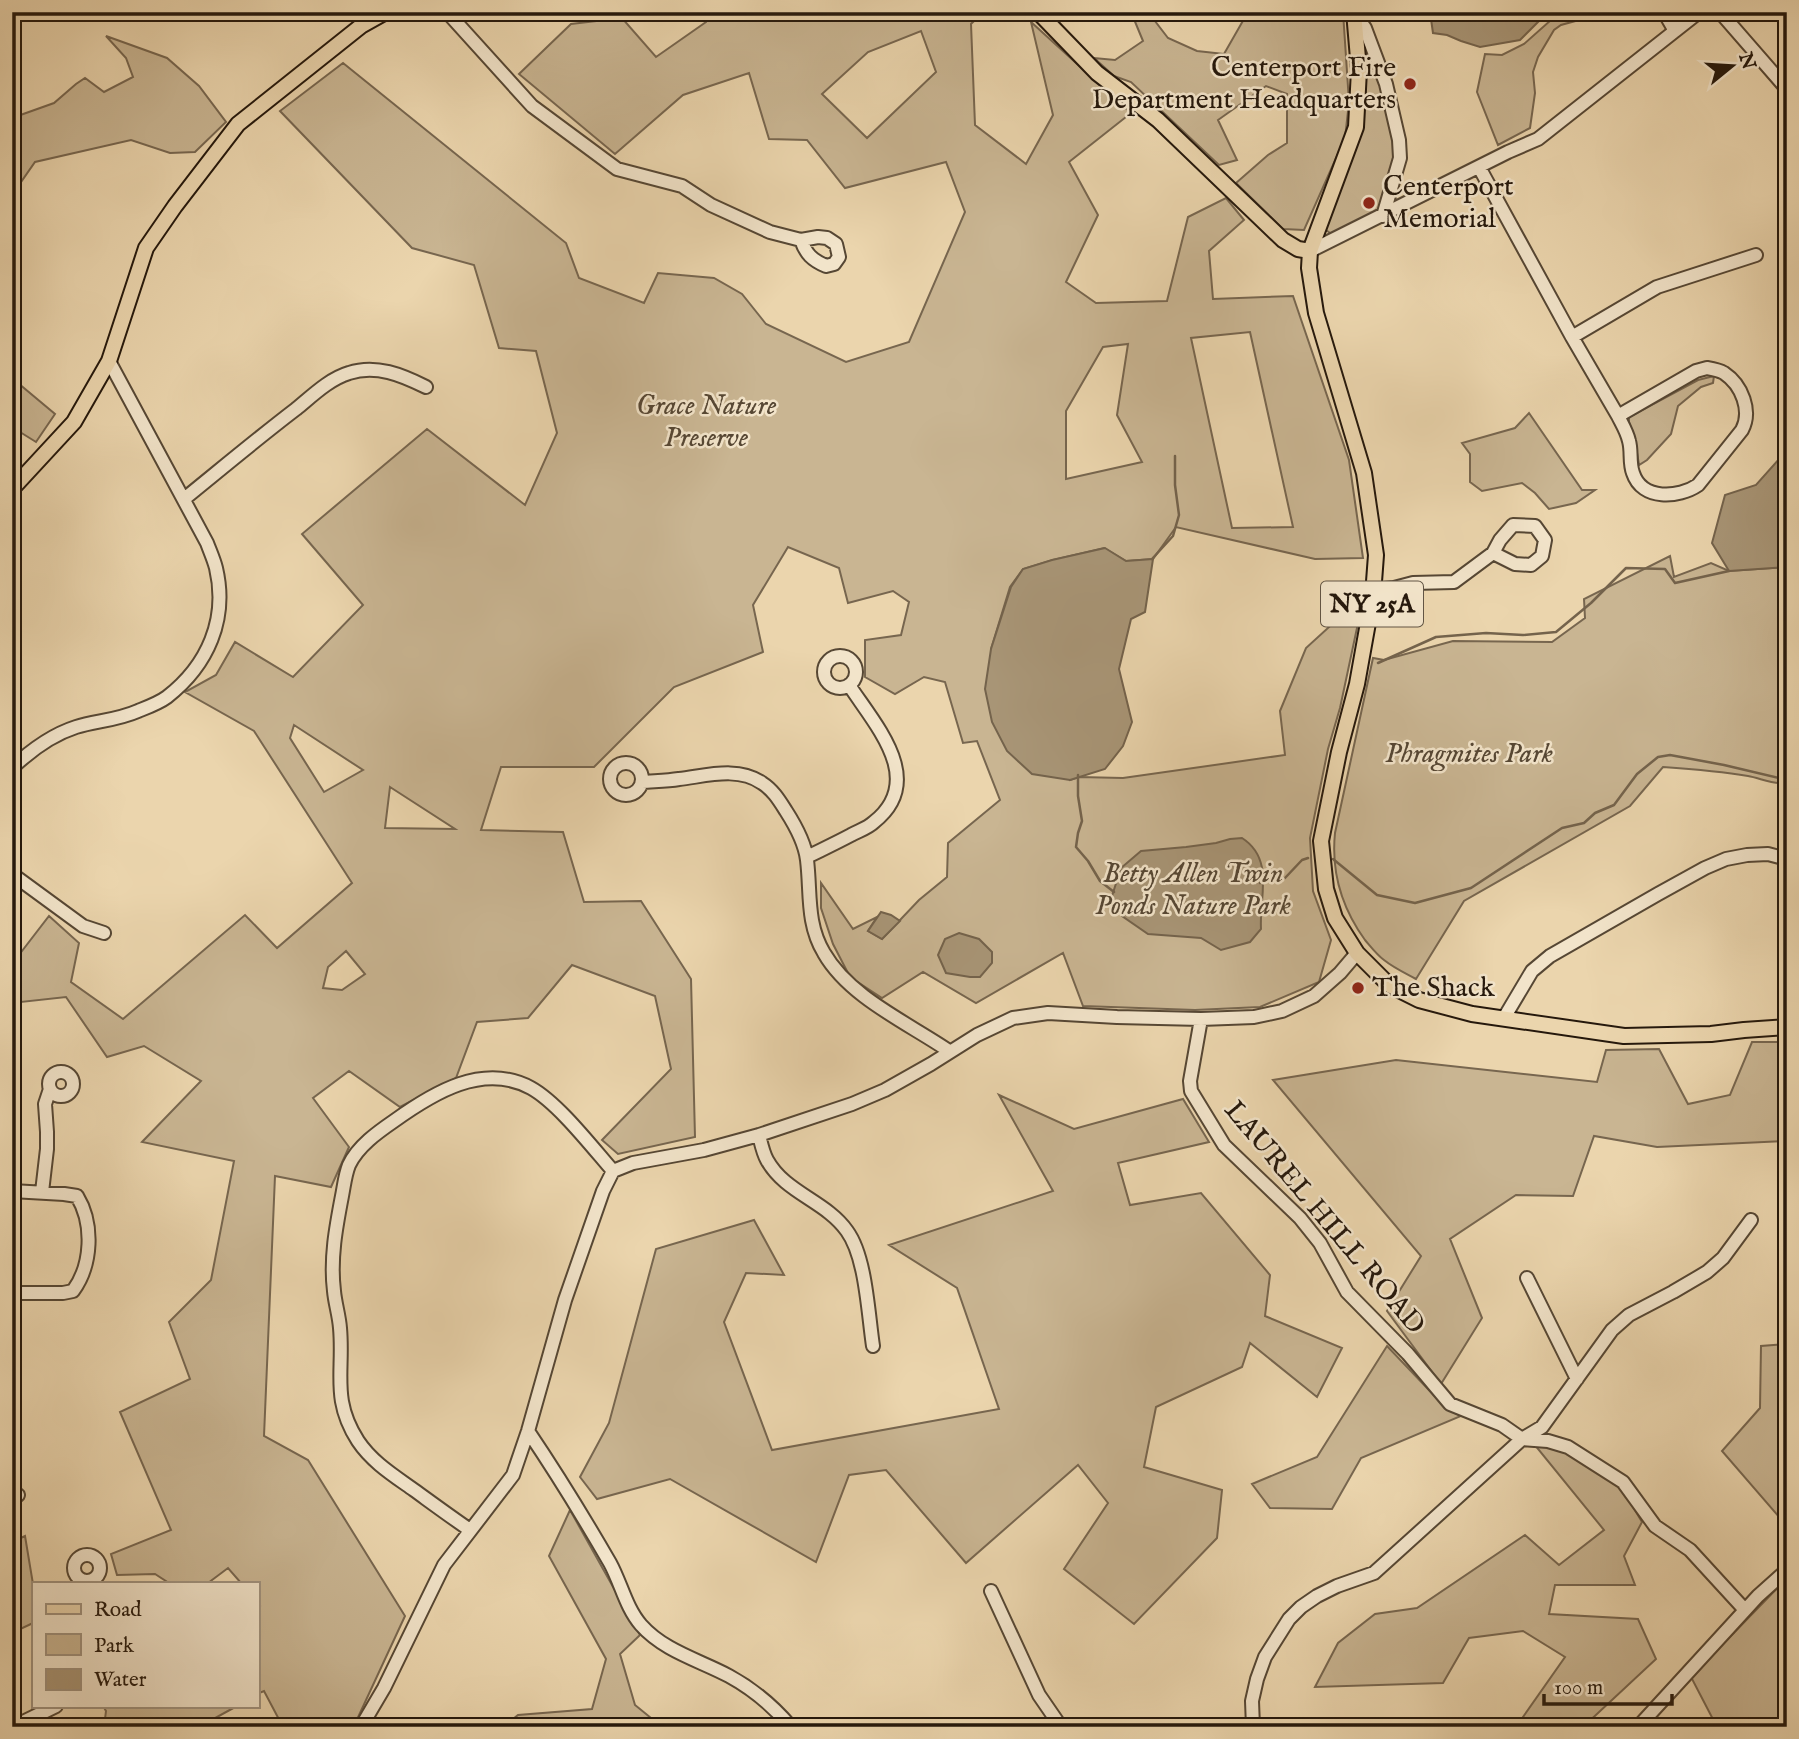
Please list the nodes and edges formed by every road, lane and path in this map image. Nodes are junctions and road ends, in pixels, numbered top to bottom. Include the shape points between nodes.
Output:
1 (386, 12) edge
2 (447, 12) edge
3 (1038, 12) edge
4 (1664, 12) edge
5 (1699, 12) edge
6 (1720, 12) edge
7 (1354, 13) edge
8 (1675, 32) junction
9 (1787, 89) edge
10 (1479, 167) junction
11 (1383, 216) junction
12 (801, 240) dead end
13 (1310, 251) junction
14 (1756, 255) dead end
15 (1572, 337) junction
16 (109, 361) junction
17 (426, 387) dead end
18 (1618, 416) junction
19 (12, 489) edge
20 (184, 499) junction
21 (1493, 553) dead end
22 (1374, 590) junction
23 (849, 685) dead end
24 (12, 768) edge
25 (642, 782) dead end
26 (807, 857) junction
27 (1787, 859) edge
28 (12, 874) edge
29 (104, 933) dead end
30 (1357, 953) junction
31 (1201, 1018) junction
32 (1504, 1018) junction
33 (1787, 1027) edge
34 (949, 1051) junction
35 (50, 1089) dead end
36 (759, 1135) junction
37 (613, 1171) junction
38 (12, 1191) edge
39 (42, 1192) junction
40 (1751, 1220) dead end
41 (1527, 1278) dead end
42 (12, 1293) edge
43 (873, 1346) dead end
44 (1577, 1379) junction
45 (528, 1431) junction
46 (1522, 1439) junction
47 (470, 1530) junction
48 (1787, 1570) edge
49 (991, 1591) dead end
50 (1745, 1610) junction
51 (52, 1708) edge
52 (1643, 1725) edge
53 (13, 1727) edge
54 (361, 1727) edge
55 (791, 1727) edge
56 (1061, 1727) edge
57 (1253, 1727) edge

1 - 16 main road via 361,26 238,124 146,248
2 - 12 street via 532,106 617,169 682,187 771,232
3 - 13 main road via 1097,73 1158,120 1283,240
4 - 8 street
5 - 8 street
6 - 9 street
7 - 11 street via 1365,28 1386,84 1399,140 1400,158
7 - 13 main road, NY 25A via 1359,70 1356,127
8 - 10 street via 1538,139
10 - 11 street
10 - 15 street
11 - 13 street
13 - 22 main road, NY 25A via 1315,313 1364,473 1376,555
14 - 15 street via 1657,287
15 - 18 street
16 - 19 main road via 74,422
16 - 20 street
17 - 20 street via 387,371 349,372
18 - 18 street via 1629,440 1637,481 1663,495 1698,485 1742,430 1746,405 1725,373 1707,368
20 - 24 street via 216,569 217,627 209,649 166,698 136,713 53,737
21 - 22 street via 1454,582
22 - 30 main road, NY 25A via 1321,841 1326,889 1335,918
23 - 26 street via 893,754 897,788 872,824
25 - 26 street via 729,773 760,781 774,792 790,817
26 - 34 street via 810,916 824,954 853,987
27 - 32 street via 1768,854 1726,859 1658,894 1550,956 1532,971
28 - 29 street via 83,926
30 - 31 street via 1314,996 1282,1011 1254,1017
30 - 32 main road, NY 25A via 1389,985 1419,1000
31 - 34 street via 1048,1013 1005,1021
31 - 46 street, LAUREL HILL ROAD via 1191,1091 1224,1146 1300,1218 1347,1292 1450,1404 1502,1425
32 - 33 main road, NY 25A via 1624,1036
34 - 36 street via 885,1090
35 - 39 street via 44,1104 47,1149
36 - 37 street
36 - 43 street via 767,1160 782,1179 821,1205 849,1233 861,1264
37 - 45 street via 565,1300
37 - 47 street via 551,1104 532,1089 504,1079 455,1085 436,1094 370,1139 349,1166 332,1264 340,1328 340,1391 349,1423 375,1461
38 - 39 street
39 - 42 street via 77,1196 83,1206 89,1236 85,1268 73,1291
40 - 44 street via 1707,1272 1629,1315 1612,1330
41 - 44 street
44 - 46 street via 1542,1427
45 - 47 street via 513,1475
45 - 55 street via 572,1498 642,1626 761,1698
46 - 50 street via 1568,1447 1623,1482 1655,1526 1690,1550
46 - 57 street via 1374,1573 1317,1596 1289,1619 1257,1679
47 - 54 street via 444,1565
48 - 50 street
49 - 56 street via 1039,1695
50 - 52 street
51 - 53 street

